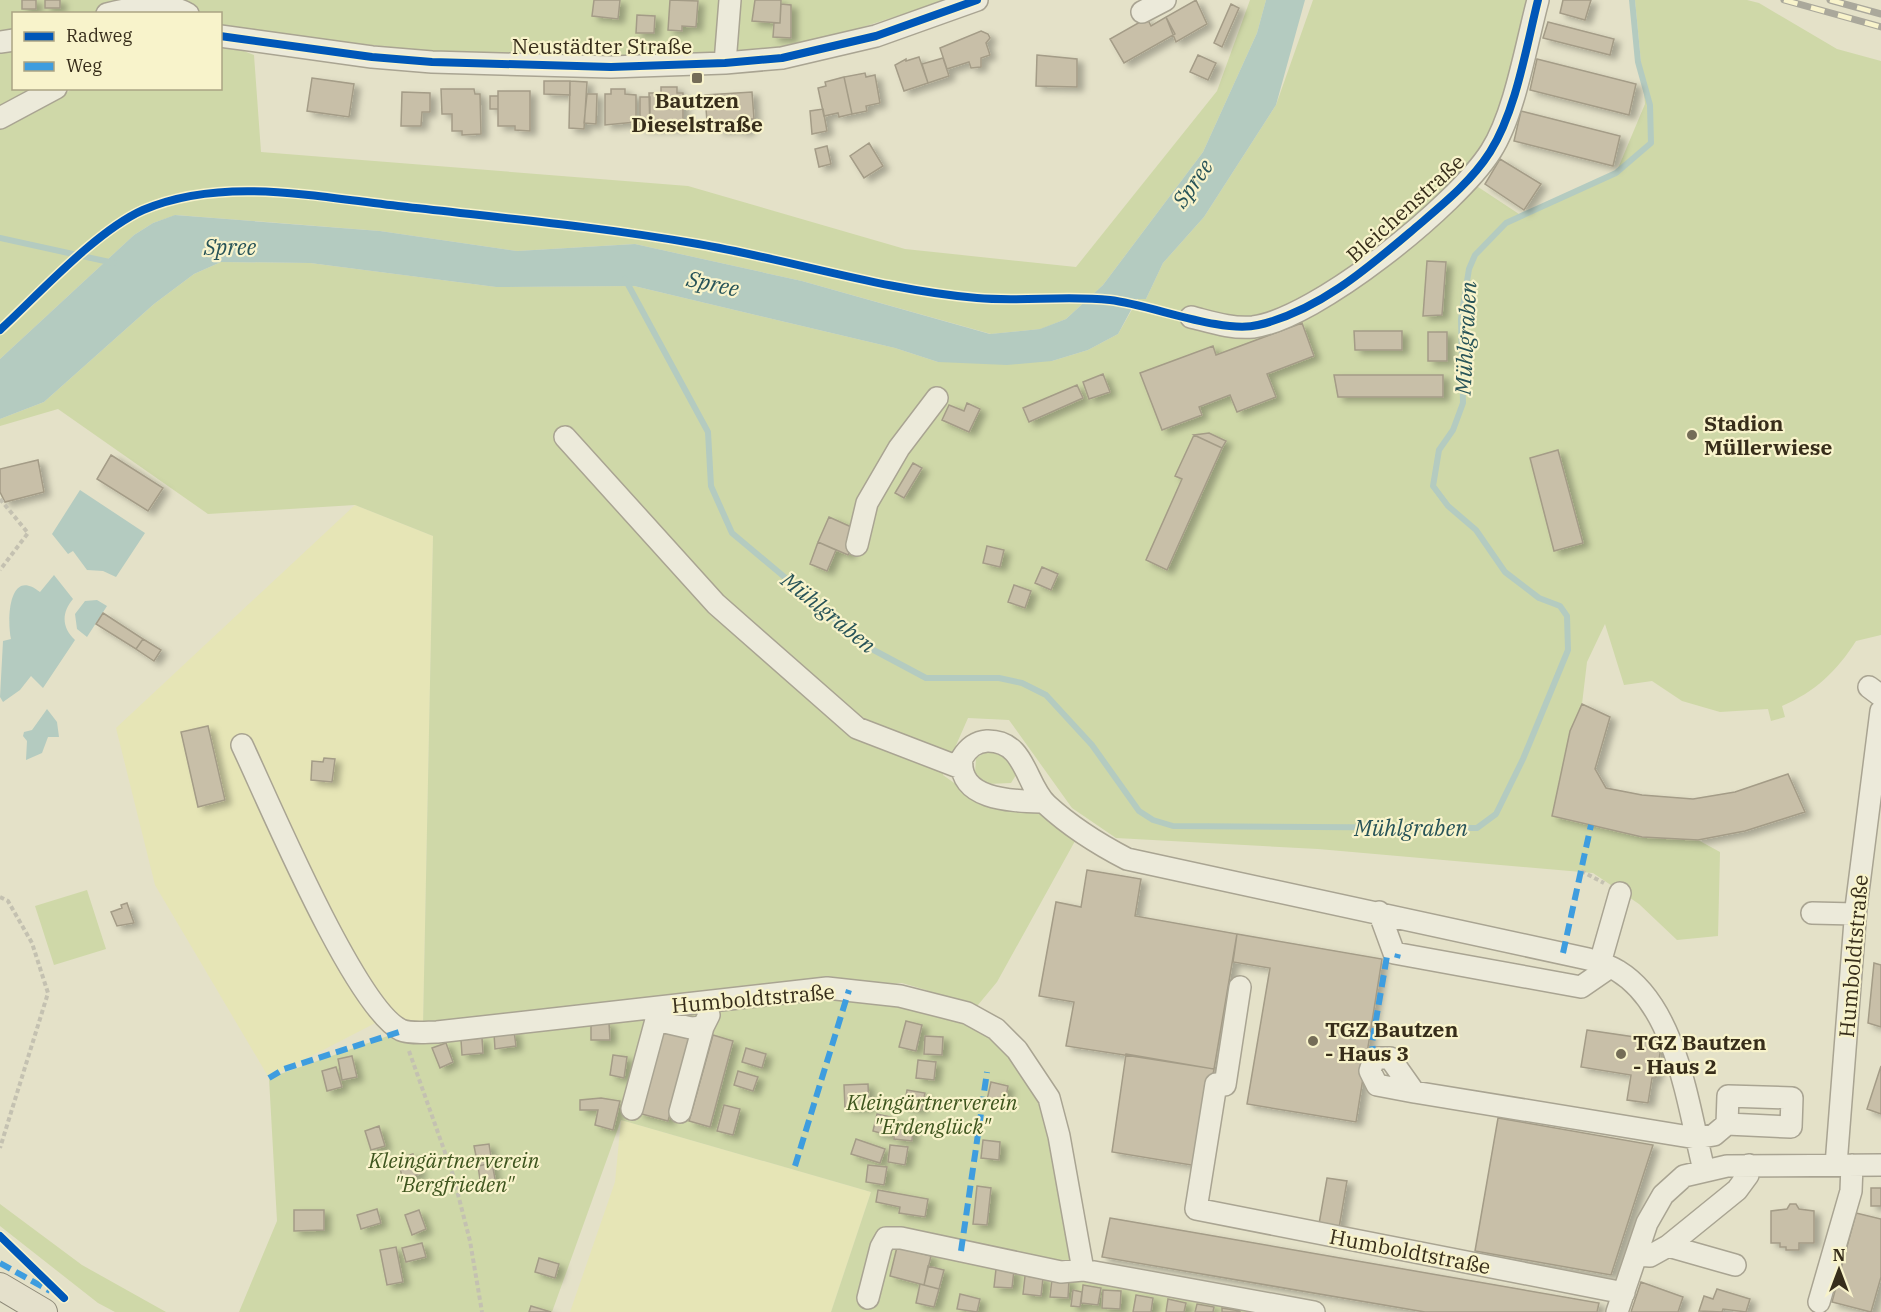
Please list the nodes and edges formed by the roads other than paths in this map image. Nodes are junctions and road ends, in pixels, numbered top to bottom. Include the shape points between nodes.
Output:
1 (730, 0) edge
2 (977, 0) edge
3 (1165, 0) edge
4 (1538, 0) edge
5 (118, 12) edge
6 (183, 12) edge
7 (1142, 12) dead end
8 (222, 36) edge
9 (725, 63) junction
10 (53, 90) edge
11 (0, 118) edge
12 (1191, 317) dead end
13 (937, 398) dead end
14 (564, 437) dead end
15 (857, 545) dead end
16 (1881, 711) edge
17 (242, 745) dead end
18 (961, 768) junction
19 (1044, 802) junction
20 (1620, 893) road end
21 (1379, 912) junction
22 (1812, 913) dead end
23 (1855, 914) junction
24 (1605, 965) junction
25 (1240, 987) dead end
26 (712, 1001) junction
27 (702, 1027) junction
28 (1414, 1092) dead end
29 (632, 1109) dead end
30 (680, 1112) dead end
31 (1727, 1124) dead end
32 (1696, 1138) junction
33 (1749, 1165) junction
34 (1844, 1165) junction
35 (1881, 1166) edge
36 (1704, 1170) junction
37 (1668, 1246) junction
38 (1637, 1255) junction
39 (1735, 1265) dead end
40 (1083, 1270) junction
41 (0, 1286) edge
42 (868, 1298) dead end
43 (1620, 1302) edge
44 (1819, 1302) dead end
45 (44, 1312) edge
46 (1314, 1312) edge

1 - 9 street
2 - 9 street, Neustädter Straße via 876,36 782,58
3 - 7 street
4 - 12 street, Bleichenstraße via 1506,116 1492,150 1468,181 1364,272 1285,317 1253,327 1227,327
5 - 6 street via 169,6
8 - 9 street, Neustädter Straße via 432,62 611,67
10 - 11 street
13 - 15 street via 899,448 867,503
14 - 18 street via 716,604 857,728
16 - 23 street, Humboldtstraße
17 - 26 street, Humboldtstraße via 346,963 382,1015 402,1031 437,1032
18 - 19 street via 970,787 982,793 1009,800
18 - 19 street via 962,758 975,744 995,742 1009,747 1019,756
19 - 21 street via 1095,843 1127,859
20 - 24 street
21 - 24 street
21 - 24 street via 1394,953 1581,987
22 - 23 street
23 - 34 street, Humboldtstraße
24 - 32 street via 1641,991 1658,1012 1670,1036
25 - 43 street, Humboldtstraße via 1225,1085 1215,1084 1196,1209
26 - 27 street
26 - 40 street, Humboldtstraße via 827,988 873,991 967,1013 996,1029 1033,1071 1049,1098
27 - 29 street via 656,1020
27 - 30 street
28 - 32 street
31 - 32 street via 1714,1135
32 - 36 street
33 - 34 street, Humboldtstraße
33 - 36 street, Humboldtstraße
33 - 37 street via 1748,1175 1737,1190
34 - 35 street, Humboldtstraße
34 - 44 street via 1851,1191
36 - 38 street, Humboldtstraße via 1684,1176 1663,1195 1647,1223
37 - 38 street via 1650,1256
37 - 39 street
38 - 43 street, Humboldtstraße
40 - 42 street via 1061,1272 886,1238
40 - 46 street
41 - 45 main road

